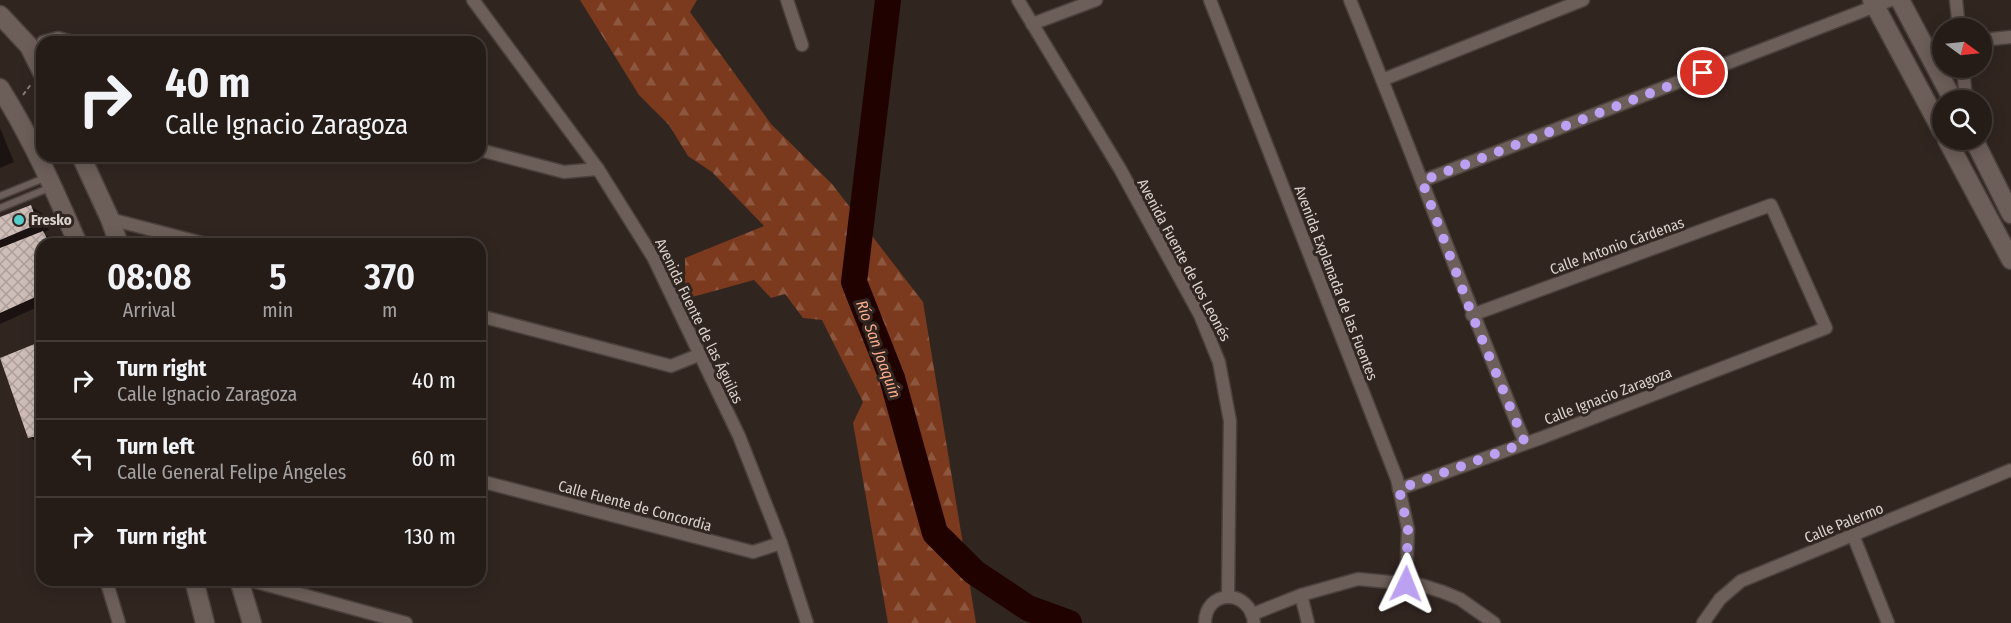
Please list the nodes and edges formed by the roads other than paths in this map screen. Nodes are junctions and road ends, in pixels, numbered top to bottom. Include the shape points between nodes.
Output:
1 (473, 0) edge
2 (787, 0) edge
3 (1018, 0) edge
4 (1096, 0) edge
5 (1210, 0) edge
6 (1350, 0) edge
7 (1583, 0) edge
8 (1900, 0) edge
9 (1956, 0) edge
10 (1879, 2) edge
11 (0, 15) edge
12 (1958, 18) edge
13 (1032, 24) junction
14 (2011, 37) edge
15 (1992, 39) edge
16 (36, 42) edge
17 (802, 45) dead end
18 (1383, 80) junction
19 (0, 88) edge
20 (1948, 90) edge
21 (1932, 111) edge
22 (1952, 150) edge
23 (1979, 150) edge
24 (486, 152) edge
25 (36, 153) edge
26 (40, 162) edge
27 (84, 162) edge
28 (598, 169) junction
29 (50, 181) junction
30 (1422, 181) junction
31 (0, 196) edge
32 (0, 208) edge
33 (2011, 214) edge
34 (110, 219) junction
35 (75, 238) edge
36 (117, 238) edge
37 (183, 238) edge
38 (2011, 260) edge
39 (1472, 315) junction
40 (486, 318) edge
41 (1826, 328) joint
42 (701, 354) junction
43 (1525, 443) junction
44 (2011, 470) edge
45 (486, 483) edge
46 (1399, 489) junction
47 (1853, 535) junction
48 (781, 543) junction
49 (1406, 584) junction
50 (108, 586) edge
51 (196, 586) edge
52 (241, 586) edge
53 (271, 586) edge
54 (1301, 595) junction
55 (1228, 597) junction
56 (1254, 618) edge
57 (119, 623) edge
58 (205, 623) edge
59 (252, 623) edge
60 (406, 623) edge
61 (807, 623) edge
62 (1205, 623) edge
63 (1308, 623) edge
64 (1494, 623) edge
65 (1703, 623) edge
66 (1888, 623) edge

1 - 28 street, Avenida Fuente de las Águilas
2 - 17 street
3 - 13 street, Avenida Fuente de los Leonés
4 - 13 street
5 - 46 street, Avenida Explanada de las Fuentes
6 - 18 street
7 - 18 street
8 - 20 main road
9 - 12 street
10 - 21 main road
10 - 30 street
11 - 16 main road
13 - 55 street, Avenida Fuente de los Leonés via 1120,169 1200,315 1219,362 1230,421
14 - 15 street
18 - 30 street
19 - 25 main road
22 - 38 main road
23 - 33 main road
24 - 28 street via 564,172
26 - 29 main road
27 - 34 main road
28 - 42 street, Avenida Fuente de las Águilas via 653,257
29 - 31 lane
29 - 32 lane
29 - 35 main road
30 - 39 street
34 - 36 main road
34 - 37 street
39 - 41 street, Calle Antonio Cárdenas via 1771,205
39 - 43 street
40 - 42 street via 671,366
41 - 43 street, Calle Ignacio Zaragoza
42 - 48 street, Avenida Fuente de las Águilas via 739,436
43 - 46 street, Calle Ignacio Zaragoza
44 - 47 street, Calle Palermo
45 - 48 street, Calle Fuente de Concordia via 753,552
46 - 49 street, Avenida Explanada de las Fuentes via 1408,529
47 - 65 street, Calle Palermo via 1742,581 1720,599
47 - 66 street
48 - 61 street, Avenida Fuente de las Águilas
49 - 54 street via 1358,579
49 - 64 street via 1460,599
50 - 57 street
51 - 58 main road
52 - 59 main road
53 - 60 street
54 - 56 street
54 - 63 street
55 - 56 street via 1243,601
55 - 62 street via 1213,603

